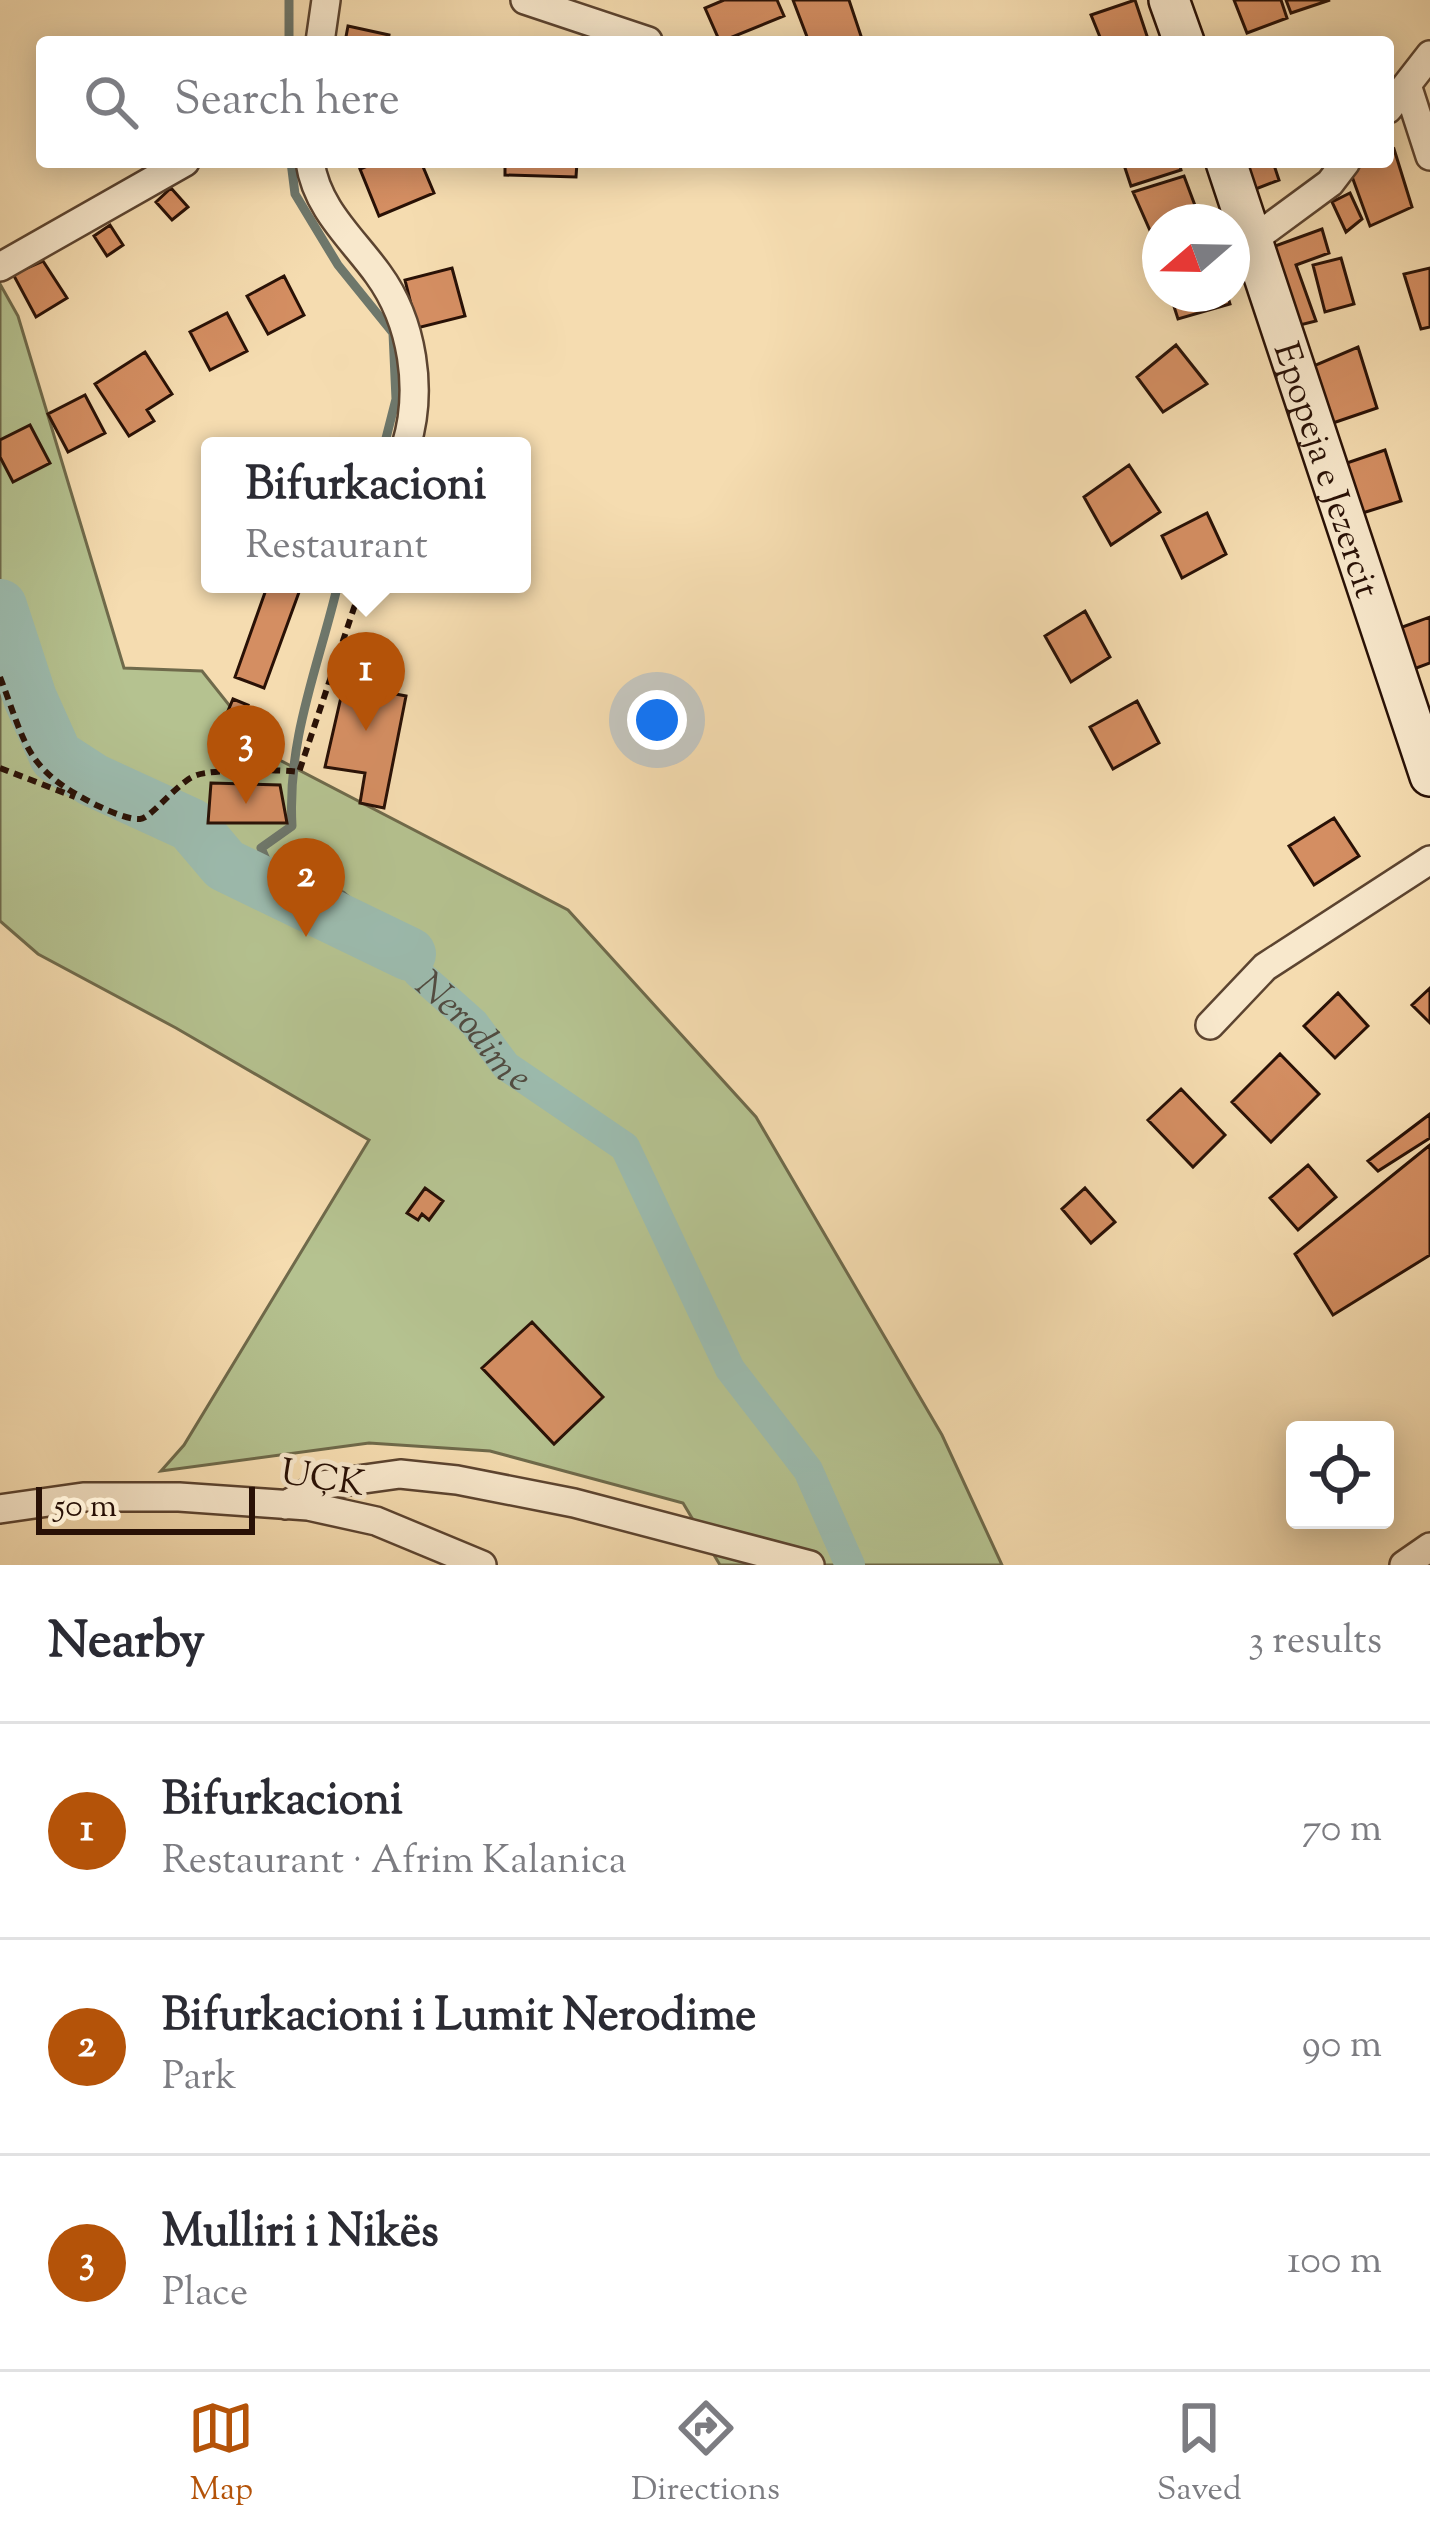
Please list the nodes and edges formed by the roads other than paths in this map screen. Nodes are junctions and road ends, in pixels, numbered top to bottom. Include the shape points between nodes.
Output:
1 (326, 0) edge
2 (525, 0) edge
3 (1168, 0) edge
4 (321, 36) edge
5 (633, 36) edge
6 (1182, 36) edge
7 (1430, 55) edge
8 (1408, 85) junction
9 (1394, 102) edge
10 (1430, 157) edge
11 (174, 168) edge
12 (312, 168) edge
13 (1228, 168) edge
14 (1341, 168) edge
15 (1254, 239) junction
16 (0, 267) edge
17 (409, 437) edge
18 (1430, 776) edge
19 (1430, 860) edge
20 (1210, 1025) dead end
21 (286, 1505) junction
22 (0, 1509) edge
23 (1430, 1547) edge
24 (770, 1561) edge
25 (482, 1565) edge
26 (809, 1565) edge
27 (1404, 1565) edge

1 - 4 street
2 - 5 street
3 - 6 main road
7 - 8 street
8 - 9 street
8 - 10 street
11 - 16 street
12 - 17 street via 332,218 398,308 412,356 416,414
13 - 15 main road, Epopeja e Jezercit
14 - 15 street
15 - 18 main road, Epopeja e Jezercit
19 - 20 street via 1265,967
21 - 22 street, UÇK via 83,1497
21 - 24 street via 321,1485 400,1474 457,1480 574,1503
21 - 25 street, UÇK via 376,1521
23 - 27 street
24 - 26 street

